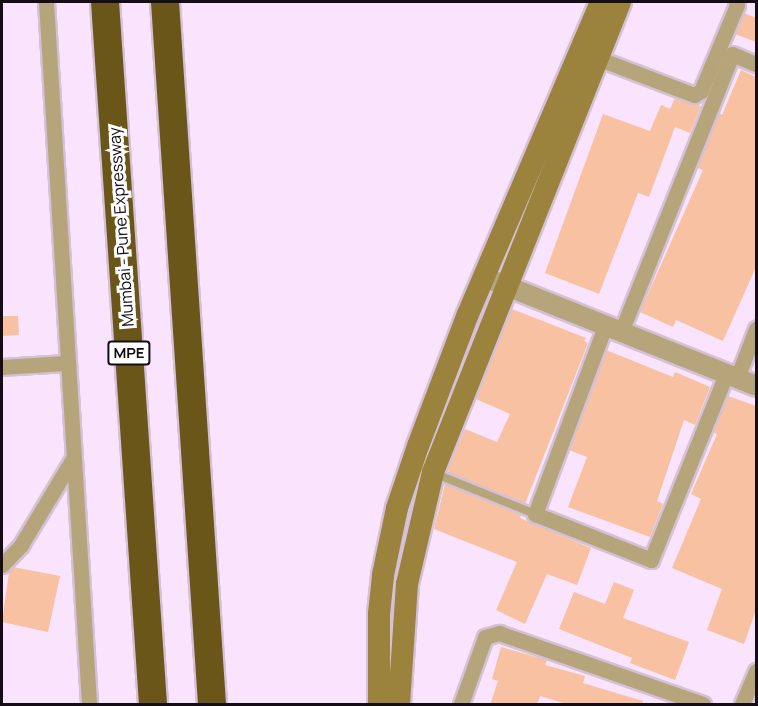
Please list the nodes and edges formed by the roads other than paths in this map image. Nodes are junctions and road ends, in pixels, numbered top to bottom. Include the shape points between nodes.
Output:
1 (46, 2) edge
2 (105, 2) edge
3 (165, 2) edge
4 (601, 2) edge
5 (620, 2) edge
6 (736, 2) edge
7 (597, 58) junction
8 (756, 64) edge
9 (484, 277) junction
10 (507, 286) junction
11 (613, 329) junction
12 (756, 329) edge
13 (66, 363) junction
14 (2, 367) edge
15 (732, 376) junction
16 (756, 386) edge
17 (72, 460) junction
18 (433, 472) junction
19 (535, 514) junction
20 (2, 565) edge
21 (756, 671) edge
22 (667, 698) edge
23 (89, 705) edge
24 (153, 705) edge
25 (212, 705) edge
26 (379, 705) edge
27 (399, 705) edge
28 (461, 705) edge
29 (703, 705) edge
30 (742, 705) edge

1 - 13 street
2 - 24 highway, Mumbai - Pune Expressway / MPE
3 - 25 highway
4 - 9 main road
5 - 7 main road
6 - 7 street via 701,90 694,95
7 - 10 main road
8 - 11 street via 732,54
9 - 10 street
9 - 26 main road via 417,446 398,508 380,604
10 - 11 street
10 - 18 main road
11 - 15 street
11 - 19 street
12 - 15 street
13 - 14 street
13 - 17 street
15 - 16 street
15 - 19 street via 651,560
17 - 20 street via 21,545
17 - 23 street
18 - 19 lane
18 - 27 main road via 407,584
21 - 30 street
22 - 28 street via 491,633 485,637
22 - 29 street

